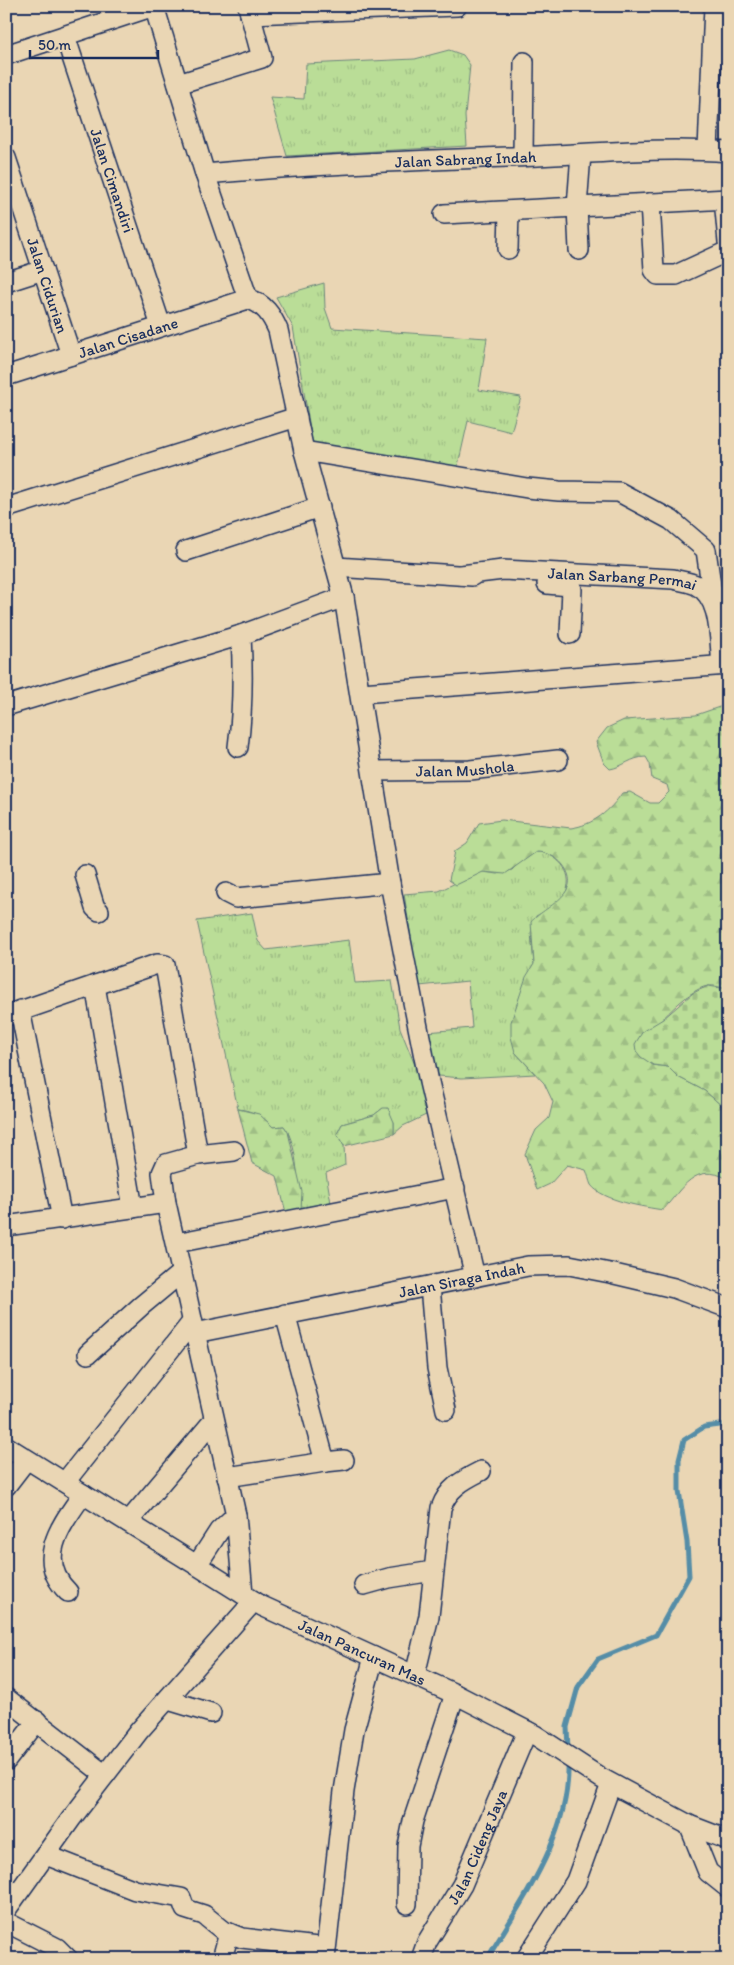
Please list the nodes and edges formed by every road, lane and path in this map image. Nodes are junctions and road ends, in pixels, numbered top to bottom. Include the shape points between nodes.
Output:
1 (154, 6) edge
2 (457, 6) edge
3 (714, 6) edge
4 (249, 10) edge
5 (65, 36) junction
6 (6, 55) edge
7 (524, 62) dead end
8 (178, 84) junction
9 (719, 97) edge
10 (708, 150) junction
11 (728, 152) edge
12 (581, 154) junction
13 (523, 156) junction
14 (6, 158) edge
15 (205, 174) junction
16 (10, 184) edge
17 (726, 199) edge
18 (650, 203) junction
19 (577, 207) junction
20 (509, 211) junction
21 (444, 214) dead end
22 (728, 242) edge
23 (508, 249) dead end
24 (579, 250) dead end
25 (728, 251) edge
26 (43, 270) junction
27 (6, 282) edge
28 (248, 298) junction
29 (161, 326) junction
30 (72, 355) junction
31 (6, 376) edge
32 (297, 417) junction
33 (304, 451) junction
34 (320, 507) junction
35 (6, 508) edge
36 (186, 551) dead end
37 (336, 567) junction
38 (461, 575) junction
39 (344, 597) junction
40 (714, 606) junction
41 (570, 634) dead end
42 (241, 635) junction
43 (725, 665) edge
44 (361, 693) junction
45 (6, 706) edge
46 (238, 747) dead end
47 (558, 760) dead end
48 (373, 771) junction
49 (85, 875) dead end
50 (390, 883) junction
51 (226, 893) dead end
52 (99, 910) dead end
53 (95, 985) junction
54 (13, 1013) edge
55 (234, 1151) dead end
56 (198, 1156) junction
57 (455, 1188) junction
58 (166, 1203) junction
59 (133, 1208) junction
60 (62, 1219) junction
61 (6, 1226) edge
62 (176, 1243) junction
63 (182, 1272) junction
64 (475, 1277) junction
65 (430, 1286) junction
66 (728, 1308) edge
67 (285, 1314) junction
68 (193, 1328) junction
69 (88, 1354) dead end
70 (446, 1410) dead end
71 (214, 1420) junction
72 (6, 1446) edge
73 (26, 1460) junction
74 (481, 1471) dead end
75 (227, 1476) junction
76 (66, 1482) junction
77 (6, 1486) edge
78 (84, 1494) junction
79 (236, 1515) junction
80 (128, 1522) junction
81 (197, 1565) junction
82 (433, 1571) junction
83 (364, 1585) dead end
84 (68, 1592) dead end
85 (248, 1598) junction
86 (374, 1657) junction
87 (415, 1674) junction
88 (455, 1694) junction
89 (6, 1698) edge
90 (168, 1700) junction
91 (211, 1713) dead end
92 (37, 1721) junction
93 (531, 1733) junction
94 (6, 1761) edge
95 (105, 1776) junction
96 (611, 1784) junction
97 (689, 1825) junction
98 (728, 1840) edge
99 (46, 1855) junction
100 (728, 1888) edge
101 (406, 1904) dead end
102 (6, 1910) edge
103 (6, 1922) edge
104 (229, 1933) junction
105 (326, 1953) edge
106 (68, 1959) edge
107 (222, 1959) edge
108 (421, 1959) edge
109 (526, 1959) edge

1 - 5 street
1 - 8 street
2 - 4 street
3 - 9 street
4 - 8 street via 262,58
5 - 6 street
5 - 29 street, Jalan Cimandiri
7 - 13 street
8 - 15 street
9 - 10 street
10 - 11 street, Jalan Sabrang Indah
10 - 12 street, Jalan Sabrang Indah
12 - 13 street, Jalan Sabrang Indah
12 - 19 street
13 - 15 street, Jalan Sabrang Indah via 302,166
14 - 16 street, Jalan Cidurian
15 - 28 street
16 - 26 street, Jalan Cidurian
17 - 18 street
17 - 22 street
18 - 19 street
18 - 25 street via 654,270 658,275 676,275
19 - 20 street
19 - 24 street
20 - 21 street
20 - 23 street
26 - 27 street
26 - 30 street, Jalan Cidurian
28 - 29 street, Jalan Cisadane
28 - 32 street via 257,301 273,317
29 - 30 street, Jalan Cisadane
30 - 31 street, Jalan Cisadane
32 - 33 street
32 - 35 street
33 - 34 street
33 - 40 street via 543,489 619,492 671,520 706,550
34 - 36 street
34 - 37 street
37 - 38 street
37 - 39 street
38 - 40 street, Jalan Sarbang Permai via 503,570 673,579 697,586 709,594
38 - 41 street via 570,586
39 - 42 street
39 - 44 street
40 - 43 street, Jalan Sarbang Permai
42 - 45 street
42 - 46 street via 242,717
43 - 44 street
44 - 48 street
47 - 48 street, Jalan Mushola via 470,770
48 - 50 street
49 - 52 street via 95,908
50 - 51 street via 236,898
50 - 57 street via 429,1082
53 - 54 street
53 - 56 street via 156,964 165,966
53 - 59 street
54 - 60 street
55 - 56 street
56 - 58 street via 163,1167
57 - 62 street
57 - 64 street
58 - 59 street
58 - 62 street
59 - 60 street
60 - 61 street
62 - 63 street
63 - 68 street
63 - 69 street
64 - 65 street, Jalan Siraga Indah
64 - 66 street, Jalan Siraga Indah via 528,1266 569,1265 674,1288
65 - 67 street, Jalan Siraga Indah
65 - 70 street via 437,1368
67 - 68 street, Jalan Siraga Indah
67 - 75 street via 334,1461
68 - 71 street
68 - 76 street
71 - 75 street
71 - 80 street
72 - 73 street, Jalan Pancuran Mas
73 - 76 street, Jalan Pancuran Mas
73 - 77 street
74 - 82 street via 457,1484 444,1500
75 - 79 street
76 - 78 street, Jalan Pancuran Mas
78 - 80 street, Jalan Pancuran Mas
78 - 84 street via 55,1538 55,1578
79 - 81 street via 219,1531
79 - 85 street
80 - 81 street, Jalan Pancuran Mas
81 - 85 street, Jalan Pancuran Mas
82 - 83 street
82 - 87 street via 429,1616
85 - 86 street, Jalan Pancuran Mas via 310,1630
85 - 90 street
86 - 87 street, Jalan Pancuran Mas
86 - 105 street via 354,1730 344,1791
87 - 88 street, Jalan Pancuran Mas
88 - 93 street, Jalan Pancuran Mas
88 - 101 street via 413,1821 408,1846
89 - 92 street
90 - 91 street
90 - 95 street
92 - 94 street
92 - 95 street
93 - 96 street, Jalan Pancuran Mas
93 - 108 street, Jalan Cideng Jaya via 462,1885 427,1942
95 - 99 street
96 - 97 street, Jalan Pancuran Mas
96 - 109 street via 576,1881
97 - 98 street, Jalan Pancuran Mas
97 - 100 street via 708,1872
99 - 102 street
99 - 104 street via 135,1890 181,1898 185,1909 204,1915
103 - 106 street via 57,1948
104 - 105 street
104 - 107 street

